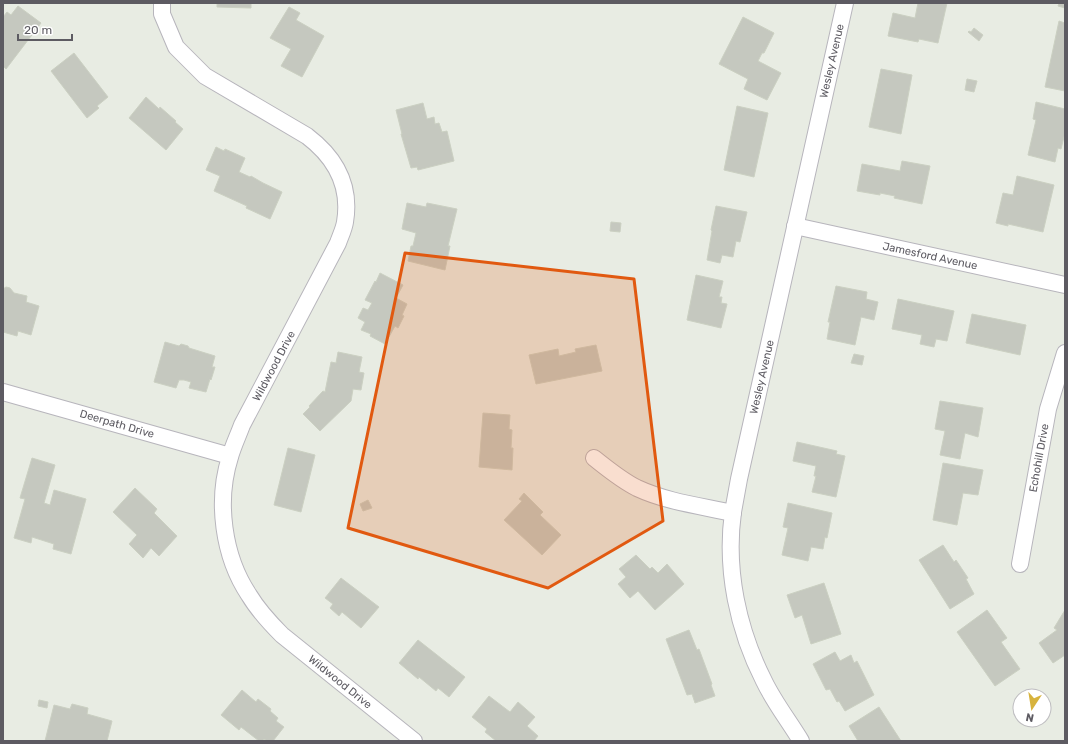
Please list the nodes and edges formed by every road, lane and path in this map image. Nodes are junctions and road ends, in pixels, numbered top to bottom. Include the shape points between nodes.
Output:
1 (162, 3) edge
2 (845, 3) edge
3 (795, 226) junction
4 (1065, 285) edge
5 (1065, 353) edge
6 (3, 392) edge
7 (230, 456) junction
8 (594, 458) dead end
9 (733, 513) junction
10 (1020, 564) dead end
11 (414, 741) edge
12 (801, 741) edge

1 - 7 street, Wildwood Drive via 162,14 176,48 205,76 318,145 338,170 346,197 345,224 338,243 242,425
2 - 3 street, Wesley Avenue
3 - 4 street, Jamesford Avenue
3 - 9 street, Wesley Avenue
5 - 10 street, Echohill Drive via 1048,409
6 - 7 street, Deerpath Drive
7 - 11 street, Wildwood Drive via 223,495 224,522 229,551 248,595 263,616 282,635
8 - 9 street via 615,475 663,498
9 - 12 street, Wesley Avenue via 733,583 739,617 764,682

